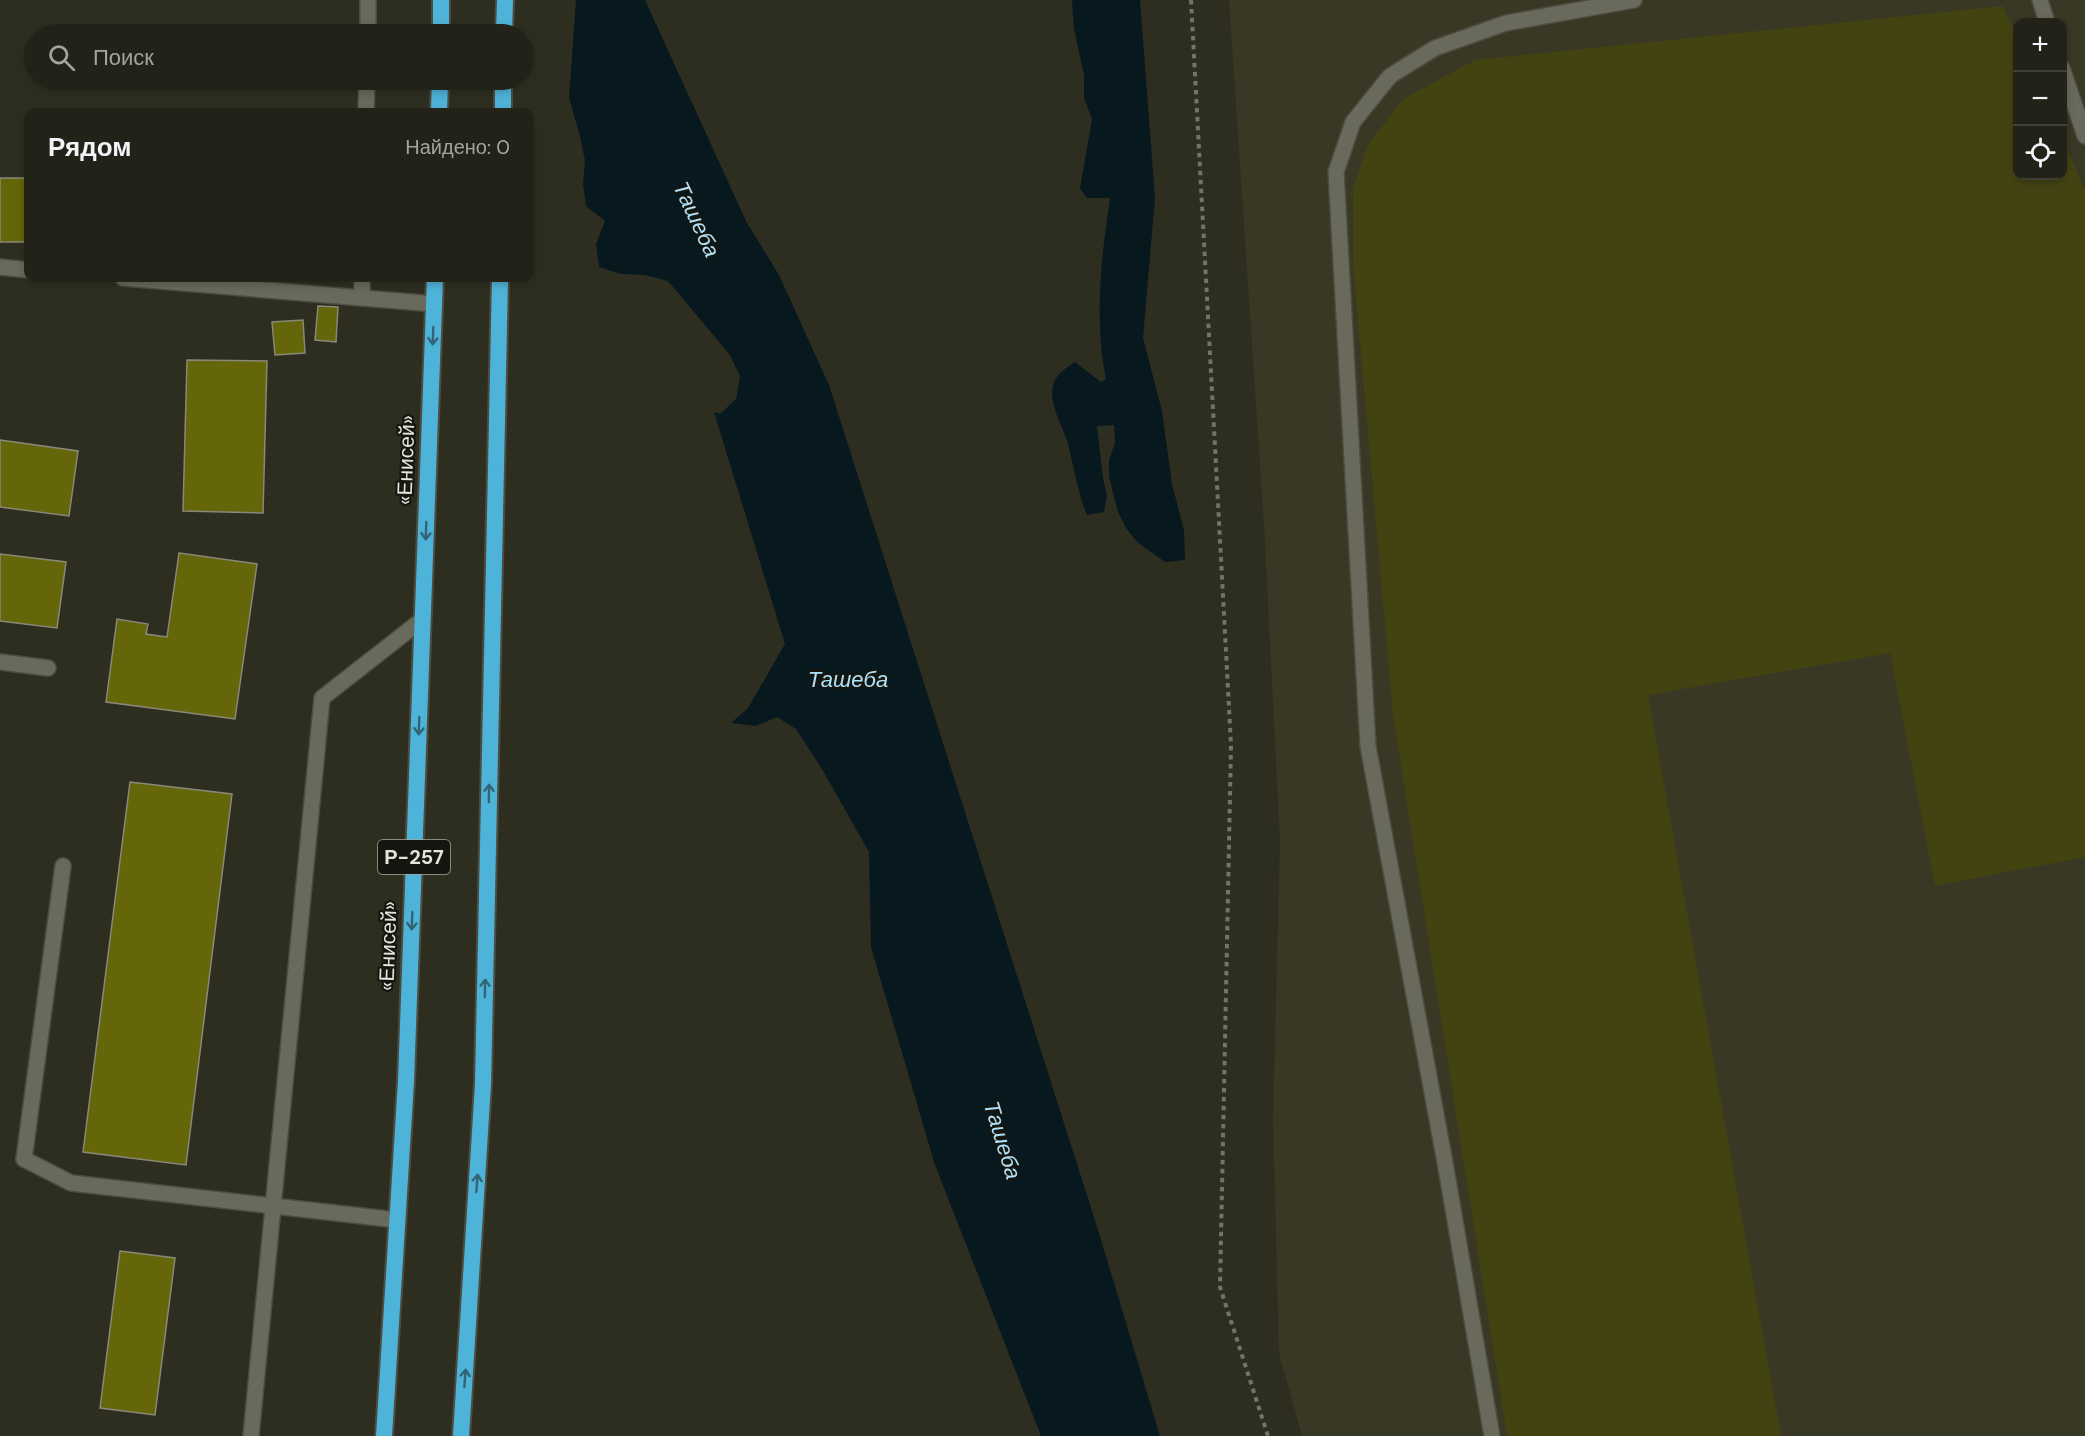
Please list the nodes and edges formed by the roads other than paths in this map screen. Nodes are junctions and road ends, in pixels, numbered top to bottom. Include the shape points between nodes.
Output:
1 (368, 0) edge
2 (441, 0) edge
3 (505, 0) edge
4 (1634, 0) edge
5 (2040, 0) edge
6 (2046, 18) edge
7 (368, 24) edge
8 (441, 24) edge
9 (504, 24) edge
10 (2063, 72) edge
11 (367, 90) edge
12 (440, 90) edge
13 (503, 90) edge
14 (366, 108) edge
15 (439, 108) edge
16 (502, 108) edge
17 (2085, 136) edge
18 (0, 267) edge
19 (24, 270) edge
20 (171, 282) edge
21 (363, 282) edge
22 (435, 282) edge
23 (500, 282) edge
24 (362, 298) junction
25 (435, 304) junction
26 (423, 619) junction
27 (0, 662) edge
28 (48, 668) dead end
29 (63, 866) dead end
30 (273, 1205) junction
31 (397, 1220) junction
32 (251, 1436) edge
33 (384, 1436) edge
34 (461, 1436) edge
35 (1492, 1436) edge

1 - 7 lane
2 - 8 highway
3 - 9 highway
4 - 35 lane via 1506,23 1435,48 1390,76 1353,122 1336,172 1368,746
5 - 6 lane
10 - 17 lane
11 - 14 lane
12 - 15 highway
13 - 16 highway
18 - 19 lane
20 - 24 lane
21 - 24 lane
22 - 25 highway, «Енисей» / Р-257
34 -> 23 highway via 483,1084
24 - 25 lane
25 -> 26 highway, «Енисей» / Р-257
26 - 30 lane via 322,698
26 -> 31 highway, «Енисей» / Р-257
27 - 28 lane
29 - 30 lane via 24,1159 71,1183
30 - 31 lane
30 - 32 lane
31 - 33 highway, «Енисей» / Р-257

